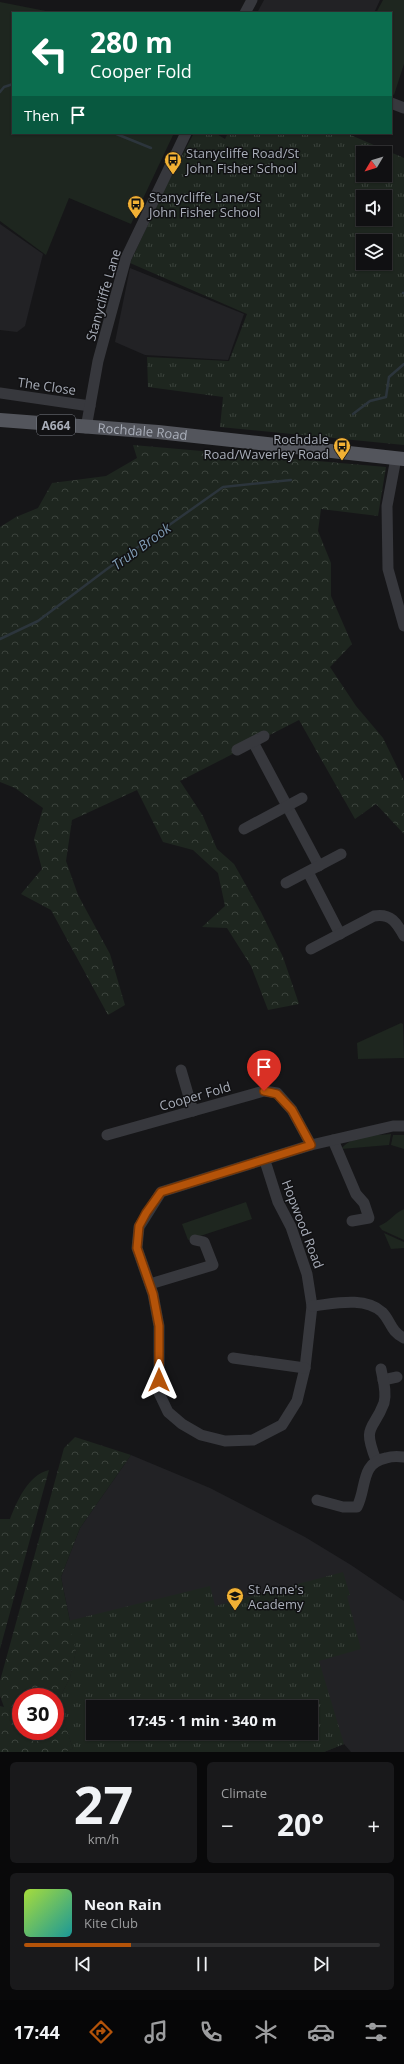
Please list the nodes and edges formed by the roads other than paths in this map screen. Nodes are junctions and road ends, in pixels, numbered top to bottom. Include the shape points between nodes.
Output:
1 (252, 0) edge
2 (246, 12) edge
3 (392, 104) edge
4 (404, 108) edge
5 (186, 134) edge
6 (0, 393) edge
7 (90, 406) junction
8 (0, 420) edge
9 (86, 428) junction
10 (400, 459) edge
11 (404, 626) edge
12 (264, 736) dead end
13 (253, 742) junction
14 (237, 750) dead end
15 (302, 798) dead end
16 (287, 806) junction
17 (244, 829) dead end
18 (340, 854) dead end
19 (318, 866) junction
20 (308, 872) junction
21 (286, 884) dead end
22 (340, 934) junction
23 (404, 936) edge
24 (310, 949) dead end
25 (181, 1070) dead end
26 (193, 1111) junction
27 (404, 1126) edge
28 (107, 1136) dead end
29 (332, 1140) junction
30 (311, 1145) junction
31 (265, 1161) junction
32 (352, 1221) dead end
33 (195, 1240) dead end
34 (150, 1284) junction
35 (312, 1306) junction
36 (404, 1338) edge
37 (233, 1358) dead end
38 (305, 1368) junction
39 (381, 1369) dead end
40 (397, 1377) dead end
41 (383, 1380) junction
42 (404, 1457) edge
43 (376, 1460) junction
44 (317, 1499) dead end

1 - 2 street
3 - 4 street
5 - 7 street, Stanycliffe Lane via 126,258 98,361
6 - 7 street, The Close
7 - 9 street, Stanycliffe Lane
8 - 9 main road, Rochdale Road / A664
9 - 10 main road, Rochdale Road / A664 via 158,432
10 - 11 street via 387,506 388,569
12 - 13 street
13 - 14 street
13 - 16 street
15 - 16 street
16 - 17 street
16 - 19 street
18 - 19 street
19 - 20 street
20 - 21 street
20 - 22 street
22 - 23 street via 374,916 382,915 392,919
22 - 24 street
25 - 26 street
26 - 28 street, Cooper Fold
26 - 30 street, Cooper Fold via 264,1091 277,1094 292,1110
27 - 29 street, Hopwood Road via 393,1126
29 - 30 street, Hopwood Road
29 - 32 street via 369,1218
30 - 31 street, Hopwood Road
31 - 34 street, Hopwood Road via 161,1192 139,1226 137,1248
31 - 35 street, Hopwood Road via 278,1202 291,1227 308,1274
33 - 34 street via 204,1242 213,1265
34 - 38 street, Hopwood Road via 159,1326 159,1393 168,1412 201,1435 253,1444 282,1426 297,1401
35 - 36 street via 354,1302 368,1305 382,1313 394,1331
35 - 38 street, Hopwood Road
37 - 38 street
39 - 41 street
40 - 41 street
41 - 43 street via 384,1402 369,1431 368,1441
42 - 43 street
43 - 44 street via 367,1469 362,1497 357,1507

